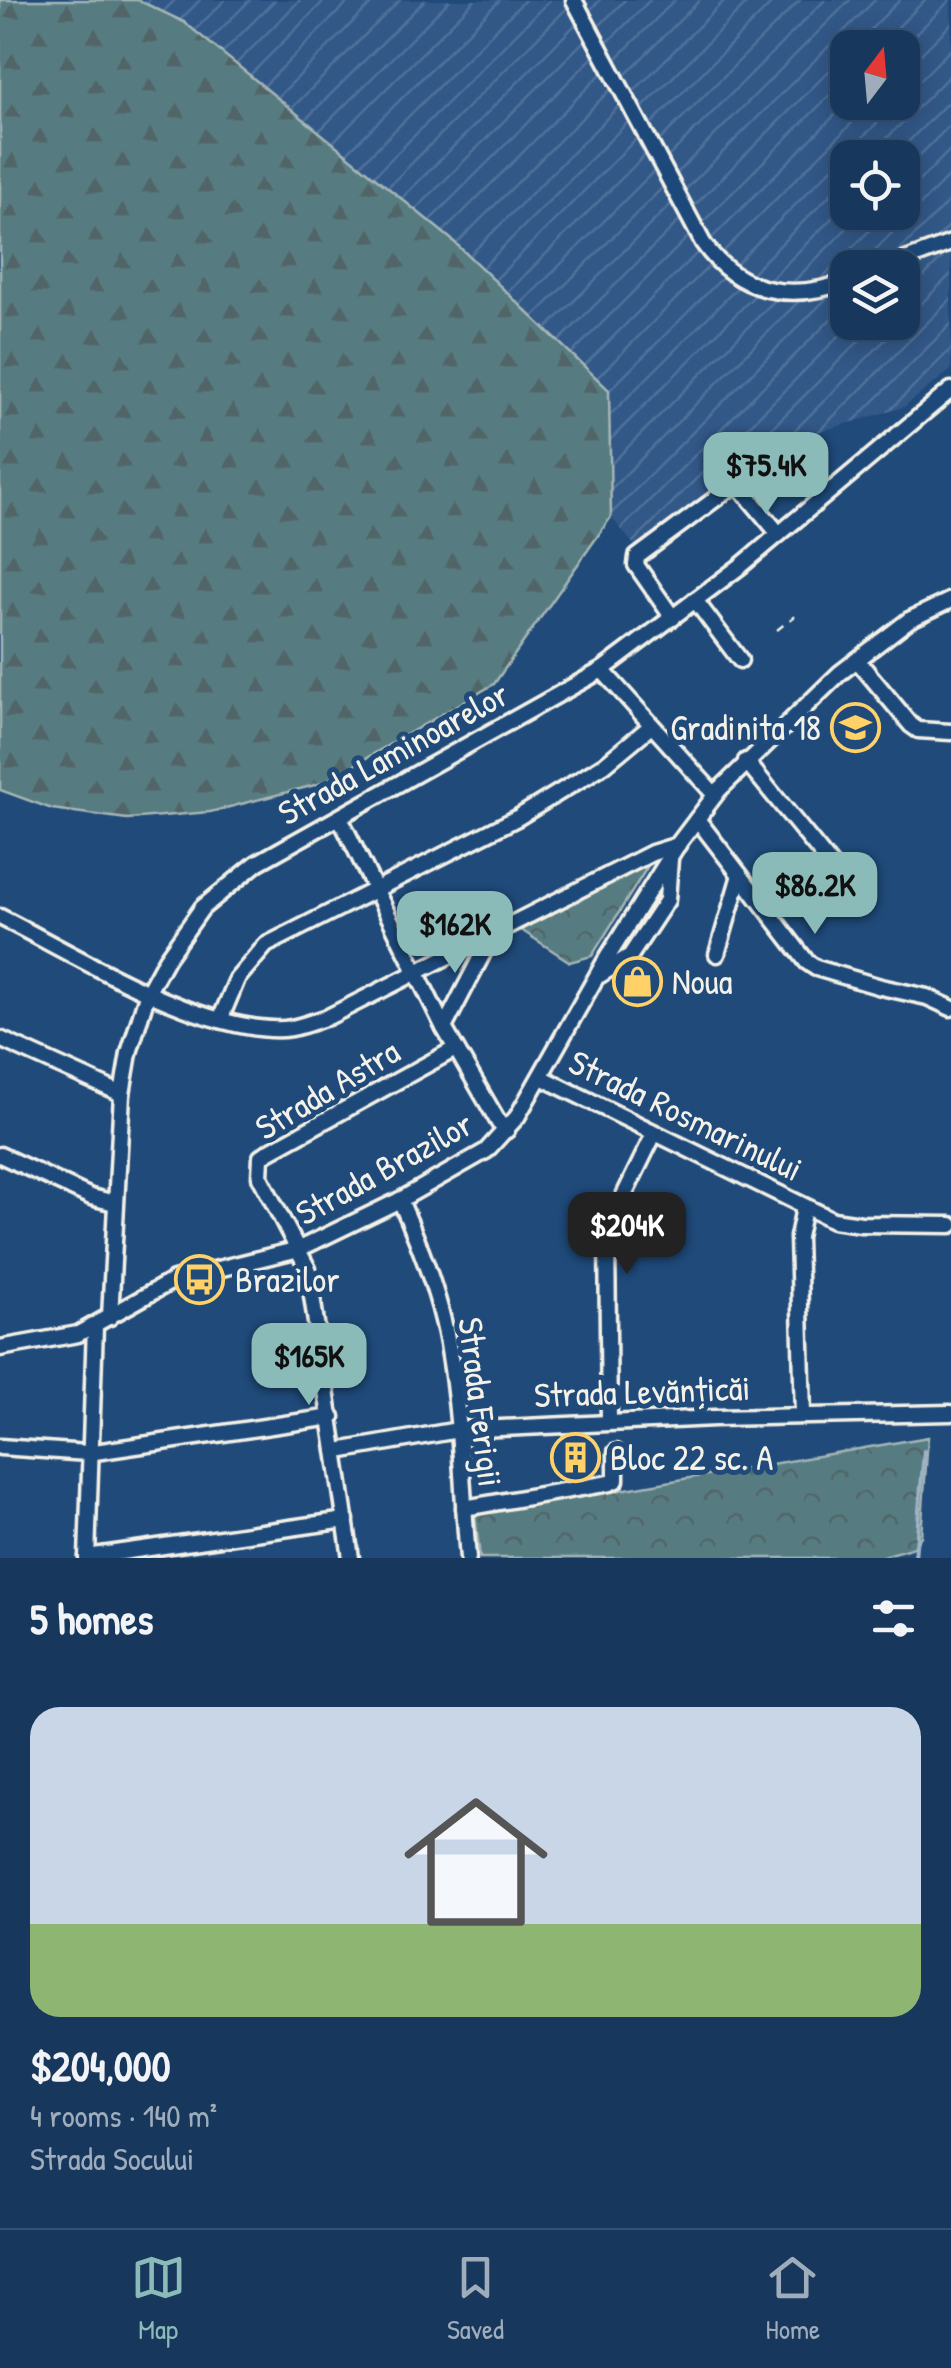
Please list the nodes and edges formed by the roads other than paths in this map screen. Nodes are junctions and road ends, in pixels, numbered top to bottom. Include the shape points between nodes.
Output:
1 (574, 0) edge
2 (951, 243) edge
3 (920, 255) edge
4 (830, 288) edge
5 (951, 390) edge
6 (779, 534) junction
7 (696, 600) junction
8 (946, 603) edge
9 (673, 618) junction
10 (740, 660) dead end
11 (857, 660) junction
12 (602, 670) junction
13 (652, 726) junction
14 (951, 732) edge
15 (746, 761) junction
16 (716, 795) junction
17 (340, 818) junction
18 (697, 819) junction
19 (674, 851) junction
20 (740, 875) junction
21 (846, 884) dead end
22 (376, 892) junction
23 (0, 917) edge
24 (494, 932) junction
25 (717, 954) dead end
26 (416, 972) junction
27 (595, 978) junction
28 (148, 992) junction
29 (951, 1008) edge
30 (220, 1020) junction
31 (444, 1028) junction
32 (0, 1039) edge
33 (455, 1049) junction
34 (541, 1077) junction
35 (122, 1094) junction
36 (507, 1130) junction
37 (654, 1134) junction
38 (0, 1155) edge
39 (400, 1200) junction
40 (115, 1203) junction
41 (804, 1208) junction
42 (951, 1225) edge
43 (300, 1249) junction
44 (110, 1316) junction
45 (95, 1326) junction
46 (0, 1348) edge
47 (951, 1413) edge
48 (804, 1415) junction
49 (332, 1417) junction
50 (609, 1422) junction
51 (458, 1430) junction
52 (0, 1446) edge
53 (338, 1451) junction
54 (616, 1452) dead end
55 (88, 1453) junction
56 (464, 1508) junction
57 (346, 1520) junction
58 (87, 1557) edge
59 (351, 1558) edge
60 (468, 1558) edge

1 - 4 street via 718,264 766,289
2 - 3 street
5 - 6 street, Strada Laminoarelor
6 - 7 street, Strada Laminoarelor
6 - 9 street via 734,484 637,557
7 - 9 street, Strada Laminoarelor
7 - 10 street
8 - 11 street, Strada Brazilor via 910,620
9 - 12 street, Strada Laminoarelor
11 - 14 street via 911,725
11 - 15 street, Strada Brazilor
12 - 13 street
12 - 17 street, Strada Laminoarelor
13 - 16 street
13 - 22 street via 564,791
15 - 16 street, Strada Brazilor
15 - 21 street
16 - 18 street, Strada Brazilor
17 - 22 street
17 - 28 street, Strada Laminoarelor via 227,884 184,932
18 - 19 street, Strada Brazilor
18 - 20 street
19 - 24 street via 652,852
19 - 27 street, Strada Brazilor
19 - 27 street via 667,900 630,956
20 - 25 street
20 - 29 street via 806,962
22 - 26 street
22 - 30 street via 266,945 237,979
23 - 28 street
24 - 26 street
24 - 31 street
26 - 30 street via 328,1017 288,1029
26 - 31 street
27 - 34 street, Strada Brazilor
28 - 30 street
28 - 35 street, Strada Laminoarelor
31 - 33 street
32 - 35 street
33 - 36 street
33 - 43 street, Strada Astra via 260,1157 260,1177
34 - 36 street, Strada Brazilor
34 - 37 street, Strada Rosmarinului
35 - 40 street, Strada Laminoarelor
36 - 39 street, Strada Brazilor via 486,1151
37 - 41 street, Strada Rosmarinului
37 - 50 street via 607,1238
38 - 40 street
39 - 43 street, Strada Brazilor
39 - 51 street, Strada Ferigii via 442,1316
40 - 44 street, Strada Laminoarelor
41 - 42 street, Strada Rosmarinului via 846,1223
41 - 48 street, Strada Rosmarinului via 798,1228
43 - 44 street, Strada Brazilor via 174,1280
43 - 49 street
44 - 45 street, Strada Brazilor
45 - 46 street, Strada Brazilor
45 - 55 street
47 - 48 street, Strada Levănțicăi
48 - 50 street, Strada Levănțicăi
49 - 53 street
49 - 55 street
50 - 51 street, Strada Levănțicăi
51 - 53 street, Strada Levănțicăi
51 - 56 street, Strada Ferigii
52 - 55 street
53 - 57 street
54 - 56 street via 616,1480 610,1483
55 - 58 street
56 - 60 street, Strada Ferigii
57 - 58 street
57 - 59 street

